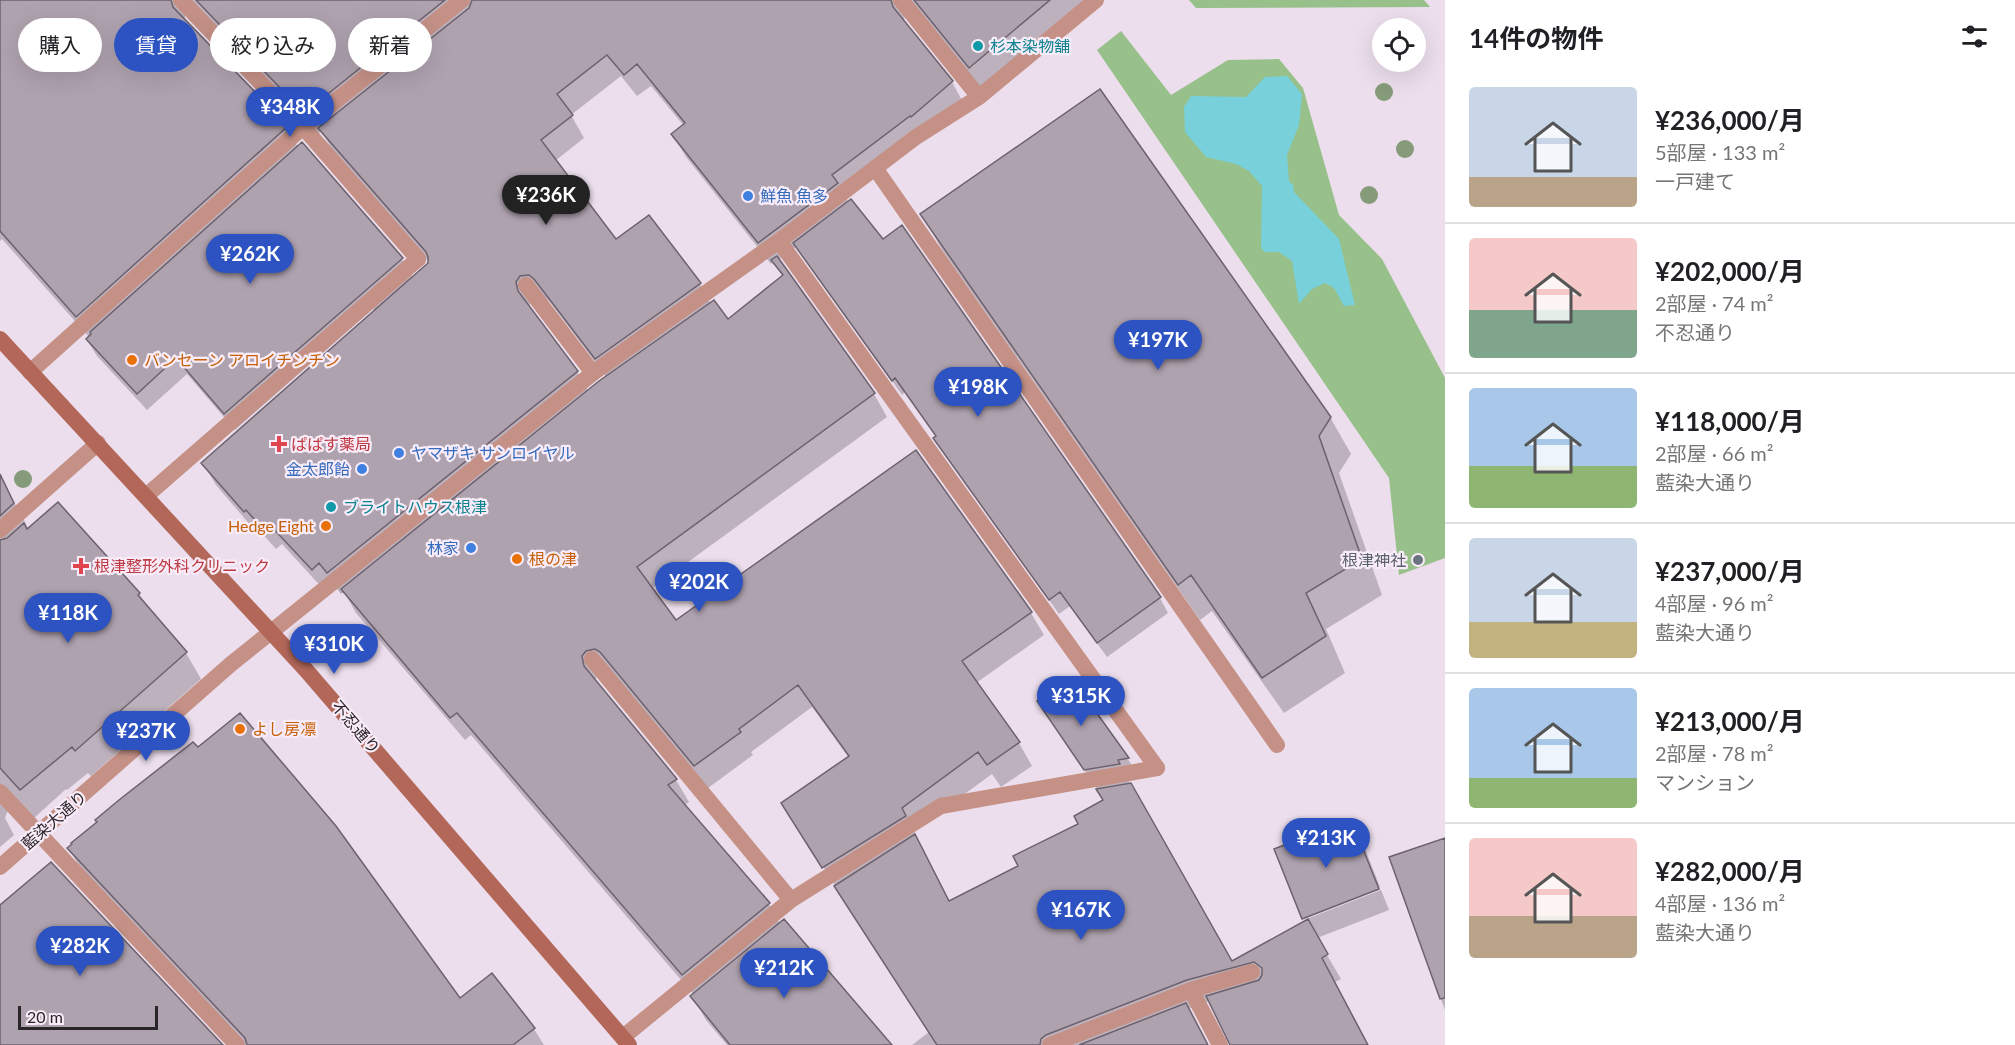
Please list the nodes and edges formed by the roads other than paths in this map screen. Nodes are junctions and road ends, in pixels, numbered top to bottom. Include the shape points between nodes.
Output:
1 (181, 0) edge
2 (462, 0) edge
3 (902, 0) edge
4 (1095, 0) edge
5 (979, 97) junction
6 (303, 127) junction
7 (875, 168) junction
8 (779, 241) junction
9 (526, 285) dead end
10 (0, 339) edge
11 (30, 372) junction
12 (593, 373) junction
13 (98, 443) junction
14 (147, 496) junction
15 (0, 530) edge
16 (271, 632) junction
17 (592, 658) dead end
18 (1277, 745) dead end
19 (0, 792) edge
20 (39, 834) junction
21 (0, 867) edge
22 (791, 900) junction
23 (1252, 972) dead end
24 (1191, 990) junction
25 (626, 1041) edge
26 (237, 1045) edge
27 (1050, 1045) edge
28 (1220, 1045) edge

1 - 6 street
2 - 6 street
3 - 5 street
4 - 5 street, 藍染大通り
5 - 7 street, 藍染大通り
6 - 11 street
6 - 14 street via 418,259
7 - 8 street, 藍染大通り
7 - 18 street
8 - 12 street, 藍染大通り
8 - 22 street via 1157,768 941,806
9 - 12 street
10 - 11 main road, 不忍通り
11 - 13 main road, 不忍通り
12 - 16 street, 藍染大通り
13 - 14 main road, 不忍通り
13 - 15 street
14 - 16 main road, 不忍通り
16 - 20 street, 藍染大通り
16 - 25 main road, 不忍通り
17 - 22 street
19 - 20 street
20 - 21 street, 藍染大通り
20 - 26 street
22 - 25 street
23 - 24 street
24 - 27 street
24 - 28 street

